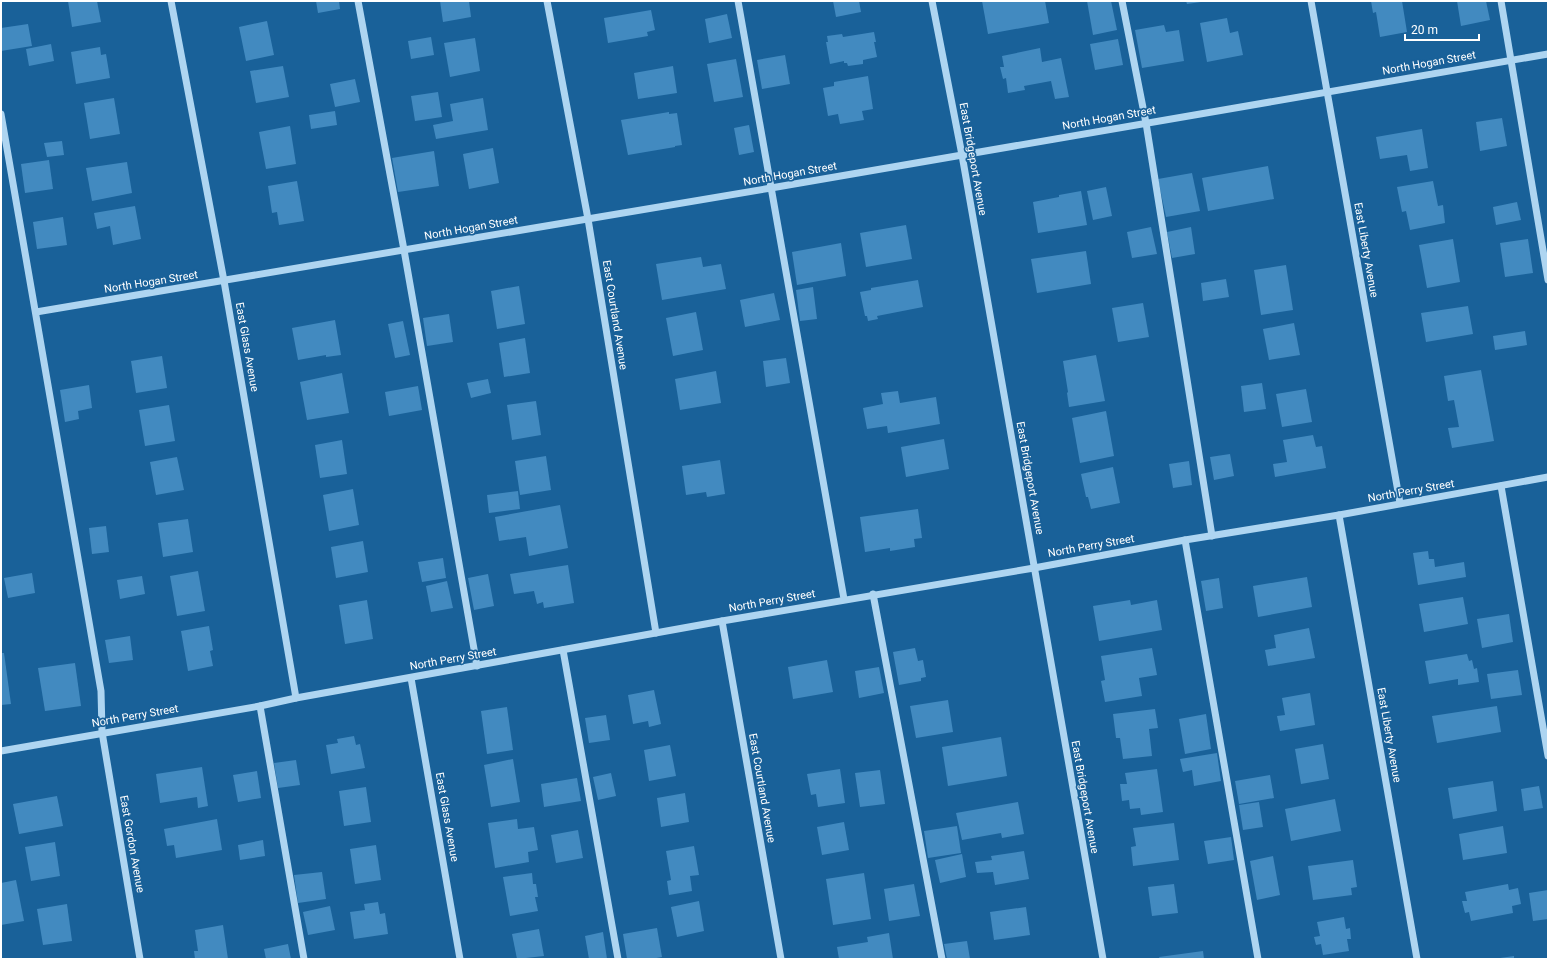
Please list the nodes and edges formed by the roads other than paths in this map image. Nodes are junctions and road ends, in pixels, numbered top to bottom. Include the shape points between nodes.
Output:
1 (171, 1) edge
2 (358, 1) edge
3 (547, 1) edge
4 (738, 1) edge
5 (932, 1) edge
6 (1122, 1) edge
7 (1311, 1) edge
8 (1501, 1) edge
9 (1548, 54) edge
10 (1511, 60) junction
11 (1327, 91) junction
12 (1, 114) edge
13 (1146, 123) junction
14 (962, 155) junction
15 (771, 188) junction
16 (588, 219) junction
17 (404, 250) junction
18 (1548, 280) edge
19 (224, 281) junction
20 (36, 312) junction
21 (1548, 477) edge
22 (1501, 486) junction
23 (1400, 503) junction
24 (1339, 515) junction
25 (1212, 536) junction
26 (1185, 540) junction
27 (1034, 568) junction
28 (873, 594) junction
29 (844, 600) junction
30 (722, 621) junction
31 (656, 633) junction
32 (563, 650) junction
33 (477, 666) junction
34 (411, 678) junction
35 (296, 698) junction
36 (260, 706) junction
37 (102, 732) junction
38 (1, 751) edge
39 (1548, 756) edge
40 (140, 959) edge
41 (304, 959) edge
42 (460, 959) edge
43 (618, 959) edge
44 (782, 959) edge
45 (942, 959) edge
46 (1103, 959) edge
47 (1258, 959) edge
48 (1417, 959) edge

1 - 19 street, East Glass Avenue
2 - 17 street
3 - 16 street, East Courtland Avenue
4 - 15 street
5 - 14 street, East Bridgeport Avenue
6 - 13 street
7 - 11 street, East Liberty Avenue
8 - 10 street
9 - 10 street, North Hogan Street
10 - 11 street, North Hogan Street
10 - 18 street
11 - 13 street, North Hogan Street
11 - 23 street, East Liberty Avenue
12 - 20 street, East Gordon Avenue
13 - 14 street, North Hogan Street
13 - 25 street
14 - 15 street, North Hogan Street
14 - 27 street, East Bridgeport Avenue
15 - 16 street, North Hogan Street
15 - 29 street
16 - 17 street, North Hogan Street
16 - 31 street, East Courtland Avenue
17 - 19 street, North Hogan Street
17 - 33 street
19 - 20 street, North Hogan Street
19 - 35 street, East Glass Avenue
20 - 37 street, East Gordon Avenue via 101,691
21 - 22 street, North Perry Street
22 - 23 street, North Perry Street
22 - 39 street
23 - 24 street, North Perry Street
24 - 25 street, North Perry Street
24 - 48 street, East Liberty Avenue
25 - 26 street, North Perry Street
26 - 27 street, North Perry Street
26 - 47 street
27 - 28 street, North Perry Street
27 - 46 street, East Bridgeport Avenue
28 - 29 street, North Perry Street
28 - 45 street
29 - 30 street, North Perry Street
30 - 31 street, North Perry Street
30 - 44 street, East Courtland Avenue
31 - 32 street, North Perry Street
32 - 33 street, North Perry Street
32 - 43 street
33 - 34 street, North Perry Street
34 - 35 street, North Perry Street
34 - 42 street, East Glass Avenue
35 - 36 street, North Perry Street
36 - 37 street, North Perry Street
36 - 41 street
37 - 38 street, North Perry Street
37 - 40 street, East Gordon Avenue

